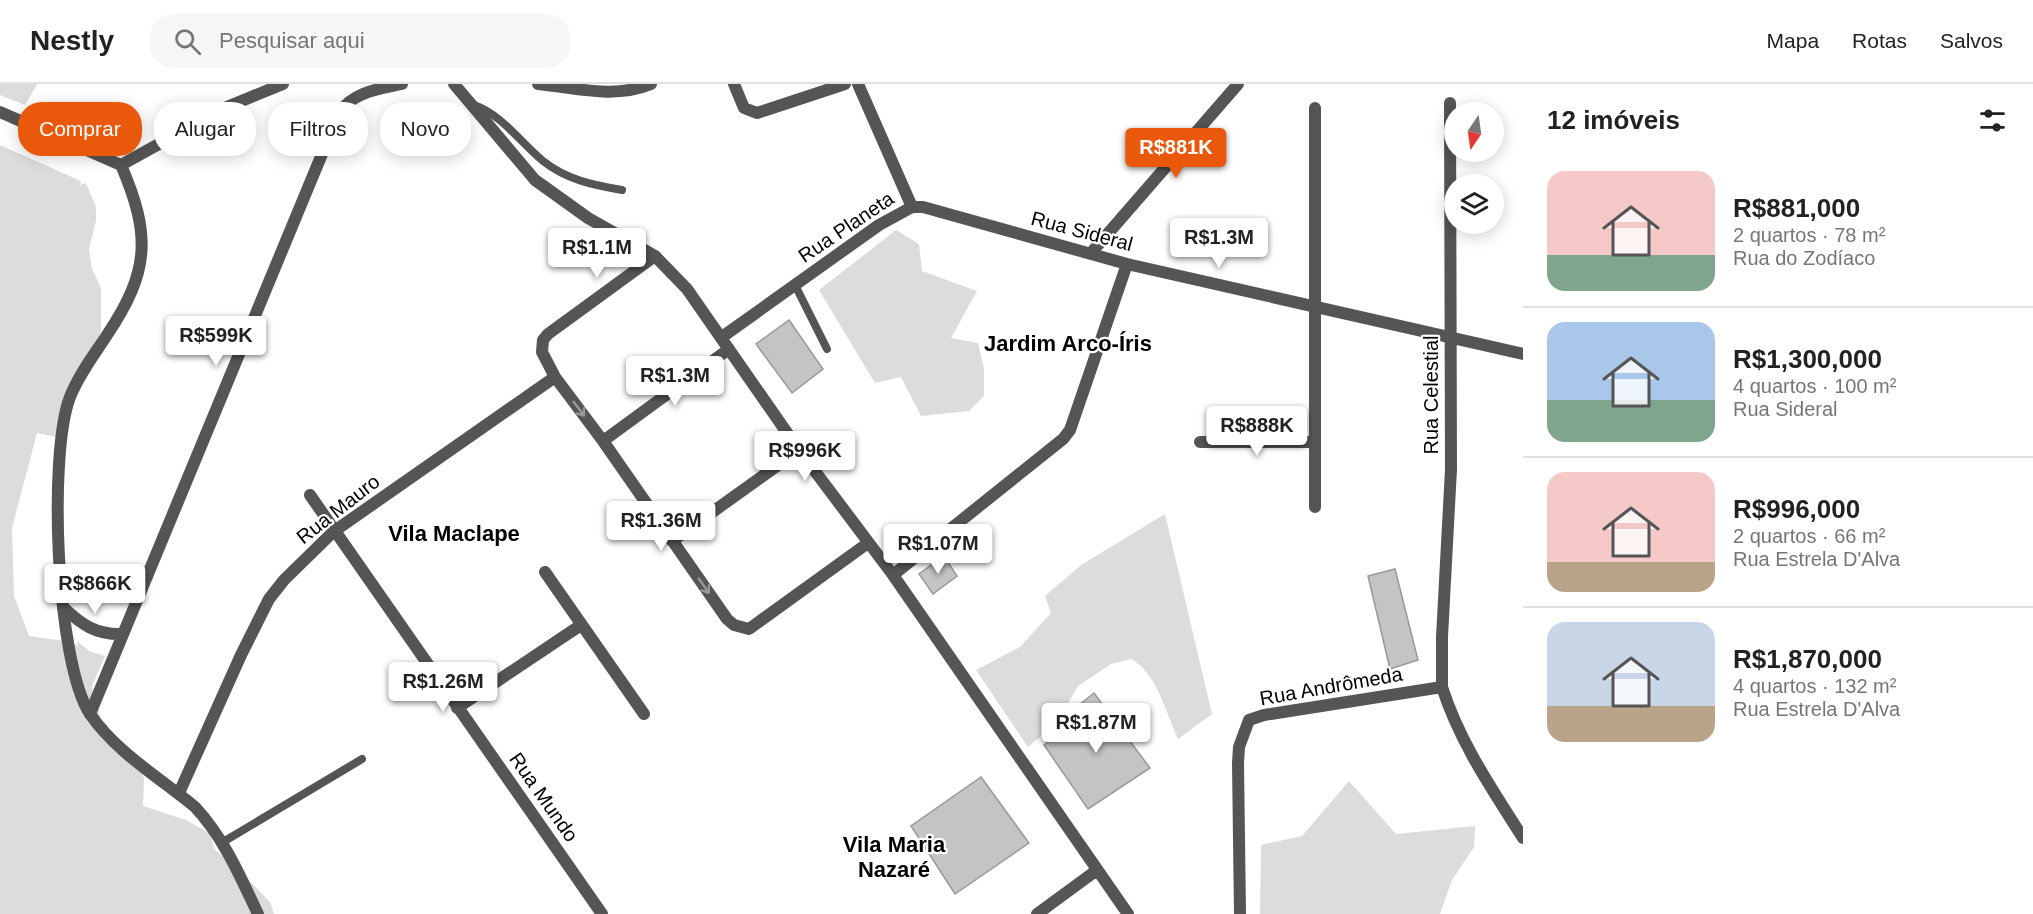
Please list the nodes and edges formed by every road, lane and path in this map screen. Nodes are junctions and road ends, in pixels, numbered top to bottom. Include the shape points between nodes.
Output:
1 (283, 84) edge
2 (402, 84) edge
3 (454, 84) edge
4 (538, 84) edge
5 (651, 84) edge
6 (734, 84) edge
7 (845, 84) edge
8 (858, 84) edge
9 (1238, 84) edge
10 (468, 102) edge
11 (471, 105) edge
12 (471, 106) edge
13 (1315, 108) dead end
14 (0, 112) edge
15 (1450, 162) edge
16 (121, 165) junction
17 (622, 190) dead end
18 (912, 207) junction
19 (1091, 254) junction
20 (655, 256) junction
21 (1127, 264) junction
22 (795, 285) junction
23 (1315, 306) junction
24 (722, 337) junction
25 (1451, 337) junction
26 (729, 349) junction
27 (827, 349) dead end
28 (1523, 354) edge
29 (555, 377) junction
30 (603, 441) junction
31 (1200, 442) dead end
32 (1314, 442) junction
33 (799, 450) junction
34 (310, 495) dead end
35 (1314, 507) dead end
36 (333, 532) junction
37 (672, 541) junction
38 (868, 543) junction
39 (544, 572) dead end
40 (893, 575) junction
41 (63, 607) junction
42 (581, 625) junction
43 (123, 634) junction
44 (1442, 687) junction
45 (458, 708) junction
46 (90, 714) junction
47 (644, 714) dead end
48 (362, 759) dead end
49 (179, 793) junction
50 (1523, 838) edge
51 (224, 842) junction
52 (1097, 870) junction
53 (258, 914) edge
54 (603, 914) edge
55 (1037, 914) edge
56 (1128, 914) edge
57 (1240, 914) edge

1 - 16 street via 222,109
2 - 43 street via 356,96 339,113
3 - 10 street
4 - 5 street via 618,93
6 - 7 street via 744,108 757,113
8 - 18 street, Rua Planeta
9 - 19 street
11 - 17 lane via 488,112 565,175
12 - 20 street via 535,180 588,218
13 - 23 street
14 - 16 street
15 - 25 street, Rua Celestial
16 - 41 street via 141,221 140,267 117,321 76,381 66,410 58,510
18 - 19 street, Rua Sideral
18 - 22 street, Rua Planeta via 879,225
19 - 21 street, Rua Sideral
20 - 24 street via 687,289
20 - 29 street via 548,334 542,352
21 - 23 street, Rua Sideral
21 - 40 street via 1070,430
22 - 24 street, Rua Planeta
22 - 27 lane
23 - 25 street, Rua Sideral
23 - 32 street
24 - 26 street
25 - 28 street, Rua Sideral
25 - 44 street, Rua Celestial via 1451,469
26 - 30 street
26 - 33 street
29 -> 30 street
29 - 36 street, Rua Mauro
30 - 37 street
31 - 32 street
32 - 35 street
33 - 37 street
33 - 38 street
34 - 36 street, Rua Mundo
36 - 45 street, Rua Mundo
36 - 49 street, Rua Mauro via 269,599
37 -> 38 street via 727,619 749,629
38 - 40 street
39 - 42 street
40 - 52 street
41 - 43 street via 92,631
41 - 46 street via 74,677
42 - 45 street
42 - 47 street
43 - 46 street
44 - 50 street via 1452,720 1468,751
44 - 57 street, Rua Andrômeda via 1264,714 1249,720 1238,763
45 - 54 street, Rua Mundo
46 - 49 street via 130,755
48 - 51 lane
49 - 51 street via 208,820
51 - 53 street
52 - 55 street
52 - 56 street

